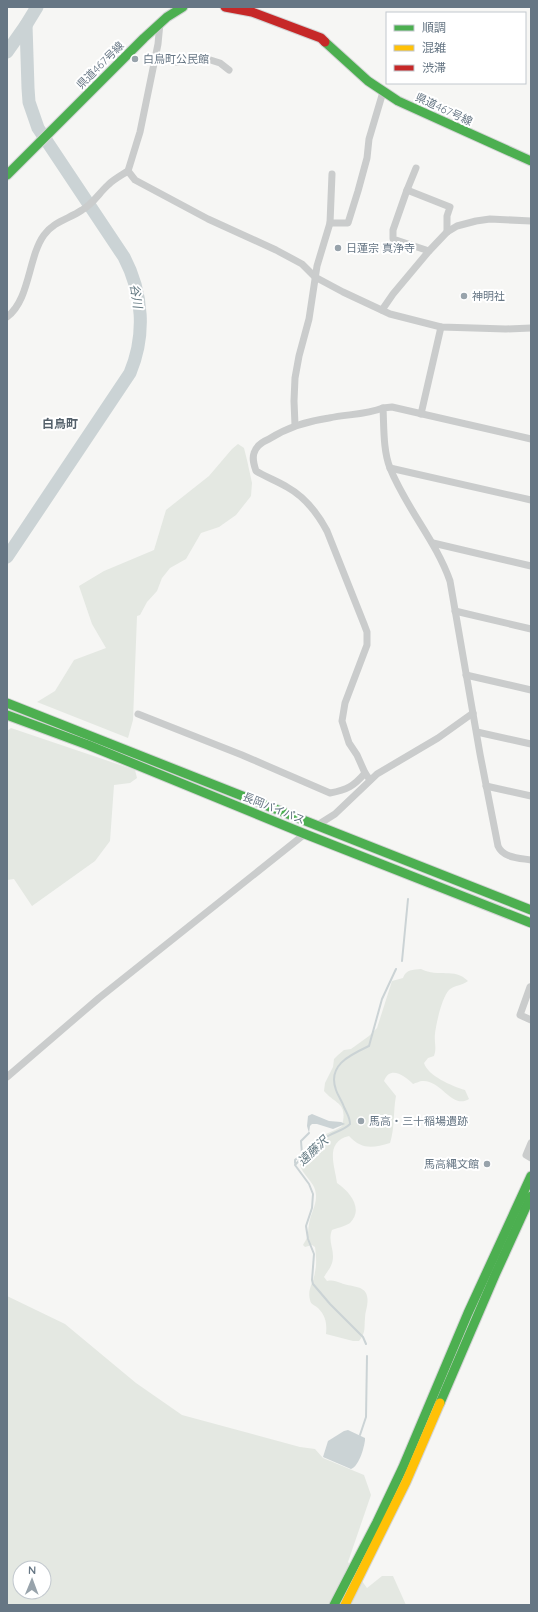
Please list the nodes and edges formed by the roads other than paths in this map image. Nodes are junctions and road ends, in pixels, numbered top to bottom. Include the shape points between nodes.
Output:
1 (182, 7) edge
2 (231, 8) edge
3 (160, 22) junction
4 (156, 56) junction
5 (229, 70) dead end
6 (383, 92) junction
7 (531, 161) edge
8 (416, 168) dead end
9 (128, 171) junction
10 (332, 174) dead end
11 (7, 175) edge
12 (407, 190) junction
13 (531, 221) edge
14 (330, 223) junction
15 (447, 232) junction
16 (429, 251) junction
17 (315, 277) junction
18 (382, 310) junction
19 (7, 317) edge
20 (441, 327) junction
21 (531, 328) edge
22 (382, 408) junction
23 (420, 414) junction
24 (295, 425) junction
25 (531, 439) edge
26 (390, 468) junction
27 (531, 500) edge
28 (432, 543) junction
29 (531, 566) edge
30 (455, 611) junction
31 (531, 629) edge
32 (466, 675) junction
33 (531, 690) edge
34 (7, 703) edge
35 (473, 713) junction
36 (138, 714) dead end
37 (7, 715) edge
38 (477, 732) junction
39 (531, 744) edge
40 (365, 773) junction
41 (370, 780) junction
42 (486, 786) junction
43 (531, 796) edge
44 (317, 826) junction
45 (305, 834) junction
46 (531, 860) edge
47 (531, 910) edge
48 (531, 923) edge
49 (531, 988) edge
50 (531, 1020) edge
51 (7, 1076) edge
52 (531, 1143) edge
53 (531, 1158) edge
54 (531, 1176) edge
55 (531, 1196) edge
56 (334, 1605) edge
57 (345, 1605) edge

1 - 3 main road, 県道467号線
2 - 6 main road, 県道467号線 via 252,12 321,38
3 - 4 street
3 - 11 main road, 県道467号線
4 - 5 street via 176,62 204,58 220,63
4 - 9 street via 140,132
6 - 7 main road, 県道467号線
6 - 14 street via 348,223
8 - 12 street
9 - 17 street via 135,180 208,219 302,264
9 - 19 street via 108,184 82,210 51,227 39,243 20,300
10 - 14 street
12 - 15 street via 450,207
12 - 16 street via 393,230 393,239
13 - 15 street via 483,220 457,226
14 - 17 street
15 - 16 street
16 - 18 street
17 - 18 street
17 - 24 street via 309,319 295,378
18 - 20 street
20 - 21 street
20 - 23 street
22 - 23 street via 392,407
22 - 24 street
22 - 26 street
23 - 25 street
24 - 40 street via 257,446 253,461 256,471 297,494 319,517 367,632 366,645 345,703 342,721 345,734
26 - 27 street
26 - 28 street
28 - 29 street
28 - 30 street via 450,581
30 - 31 street
30 - 32 street
32 - 33 street
32 - 35 street
34 - 44 main road, 長岡バイパス
35 - 38 street
35 - 41 street via 432,741 394,762
36 - 40 street via 330,793 343,791 355,784
37 - 45 main road, 長岡バイパス via 88,745
38 - 39 street
38 - 42 street
40 - 41 street
41 - 44 street via 335,814
42 - 43 street
42 - 46 street via 500,851 506,855
44 - 45 street
44 - 47 main road, 長岡バイパス
45 - 48 main road, 長岡バイパス
45 - 51 street via 99,998
49 - 50 street via 520,1015
52 - 53 street via 526,1155
54 - 56 main road via 400,1473
55 - 57 main road via 406,1482

